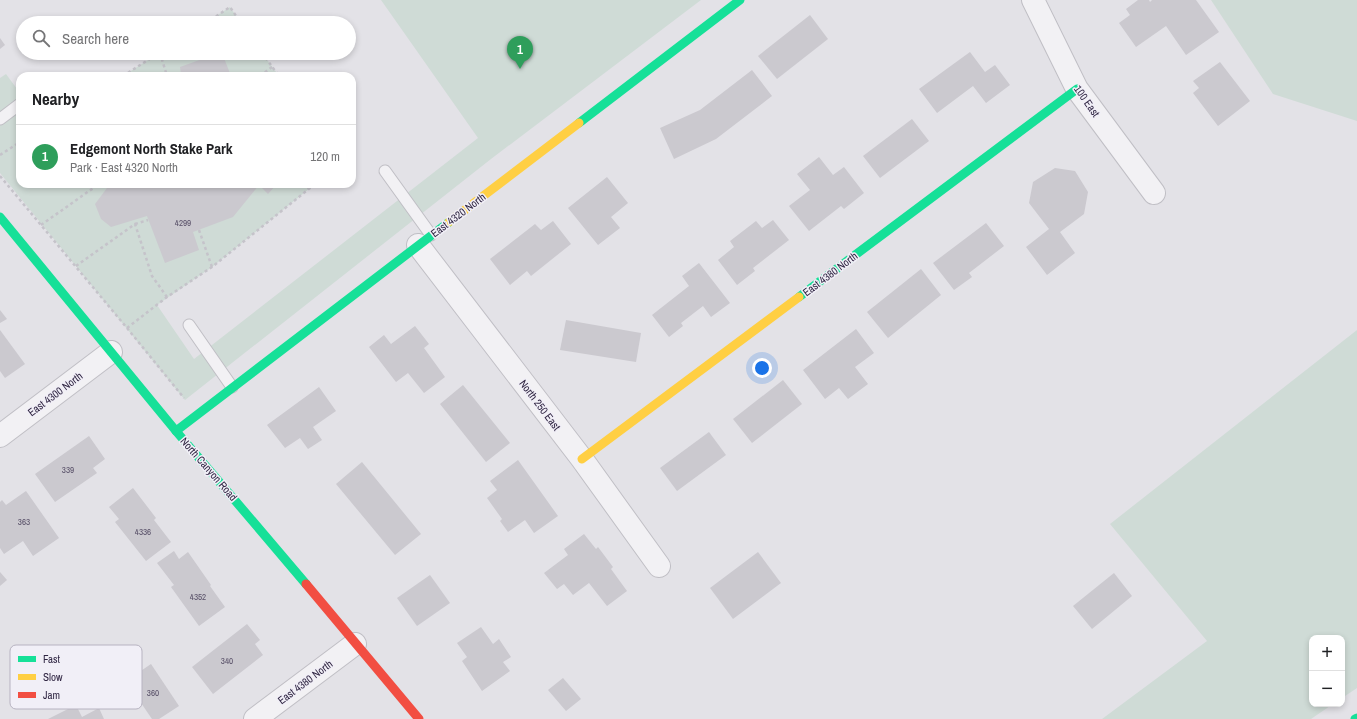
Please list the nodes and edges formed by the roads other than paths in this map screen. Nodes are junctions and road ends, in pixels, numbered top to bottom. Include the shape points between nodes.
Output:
1 (740, 0) edge
2 (1033, 0) edge
3 (1078, 90) junction
4 (16, 107) edge
5 (0, 118) edge
6 (385, 170) dead end
7 (1154, 193) dead end
8 (0, 217) edge
9 (425, 240) junction
10 (189, 325) dead end
11 (111, 352) junction
12 (232, 387) junction
13 (176, 431) junction
14 (0, 436) edge
15 (582, 459) junction
16 (659, 566) dead end
17 (355, 644) junction
18 (254, 719) edge
19 (420, 719) edge

1 - 9 street, East 4320 North
2 - 3 street, 100 East
3 - 7 street, 100 East
3 - 15 street, East 4380 North
4 - 5 lane
6 - 9 lane
8 - 11 street, North Canyon Road
9 - 12 street, East 4320 North
9 - 15 street, North 250 East
10 - 12 lane
11 - 13 street, North Canyon Road
11 - 14 street, East 4300 North
12 - 13 street, East 4320 North
13 - 17 street, North Canyon Road
15 - 16 street, North 250 East
17 - 18 street, East 4380 North
17 - 19 street, North Canyon Road

